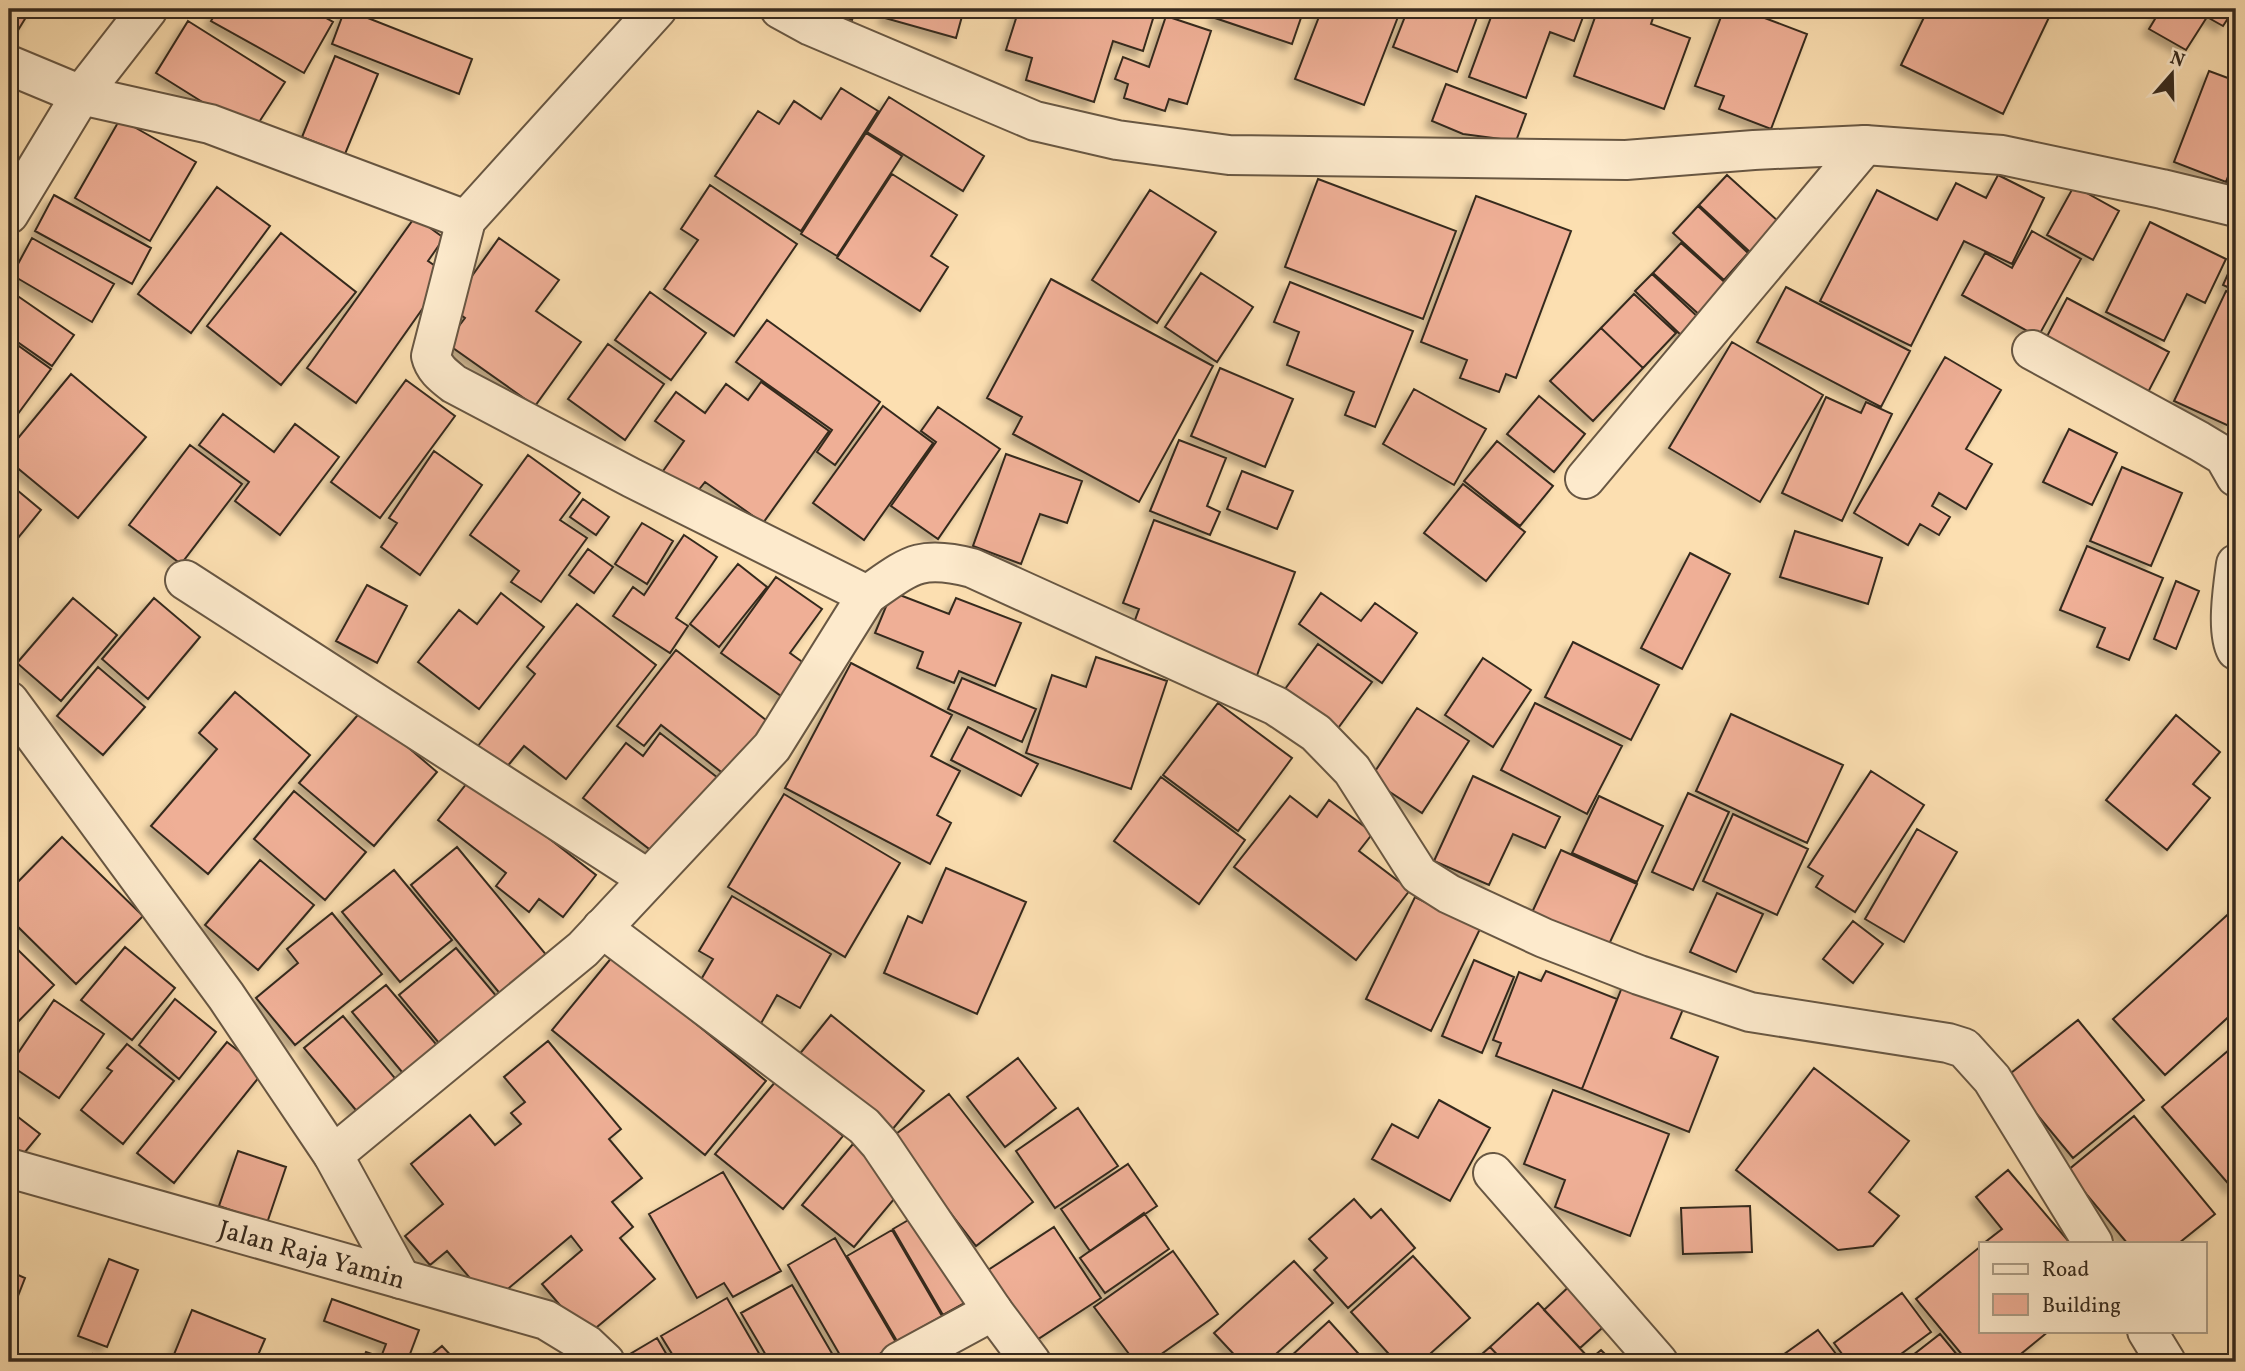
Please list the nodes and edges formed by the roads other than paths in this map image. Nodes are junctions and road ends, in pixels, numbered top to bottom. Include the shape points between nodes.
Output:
1 (148, 9) edge
2 (657, 9) edge
3 (780, 9) edge
4 (9, 65) edge
5 (81, 95) junction
6 (1865, 145) junction
7 (2236, 207) edge
8 (9, 214) edge
9 (466, 220) junction
10 (2032, 350) dead end
11 (2236, 477) edge
12 (1585, 479) dead end
13 (2236, 564) edge
14 (185, 580) dead end
15 (867, 595) junction
16 (2236, 650) edge
17 (9, 701) edge
18 (648, 879) junction
19 (602, 928) junction
20 (333, 1155) junction
21 (9, 1167) edge
22 (1493, 1173) dead end
23 (2092, 1242) edge
24 (401, 1279) junction
25 (993, 1311) junction
26 (2148, 1332) edge
27 (605, 1362) edge
28 (899, 1362) edge
29 (1031, 1362) edge
30 (1658, 1362) edge
31 (2166, 1362) edge

1 - 5 street
2 - 9 street
3 - 6 street via 1035,121 1117,140 1228,155 1626,160
4 - 5 street
5 - 8 street
5 - 9 street via 210,124
6 - 7 street via 2002,155
6 - 12 street
9 - 15 street via 431,356 438,371 454,384 632,478
10 - 11 street via 2224,456
13 - 16 street via 2232,604
14 - 18 street
15 - 18 street via 772,747
15 - 23 street via 909,566 951,562 972,568 1276,706 1316,733 1352,771 1419,875 1449,894 1544,938 1750,1012 1964,1048 1992,1079
17 - 20 street via 226,996
18 - 19 street
19 - 20 street via 583,949
19 - 25 street via 864,1126
20 - 24 street
21 - 24 street, Jalan Raja Yamin
22 - 30 street
24 - 27 street, Jalan Raja Yamin via 546,1320
25 - 28 street
25 - 29 street
26 - 31 street

